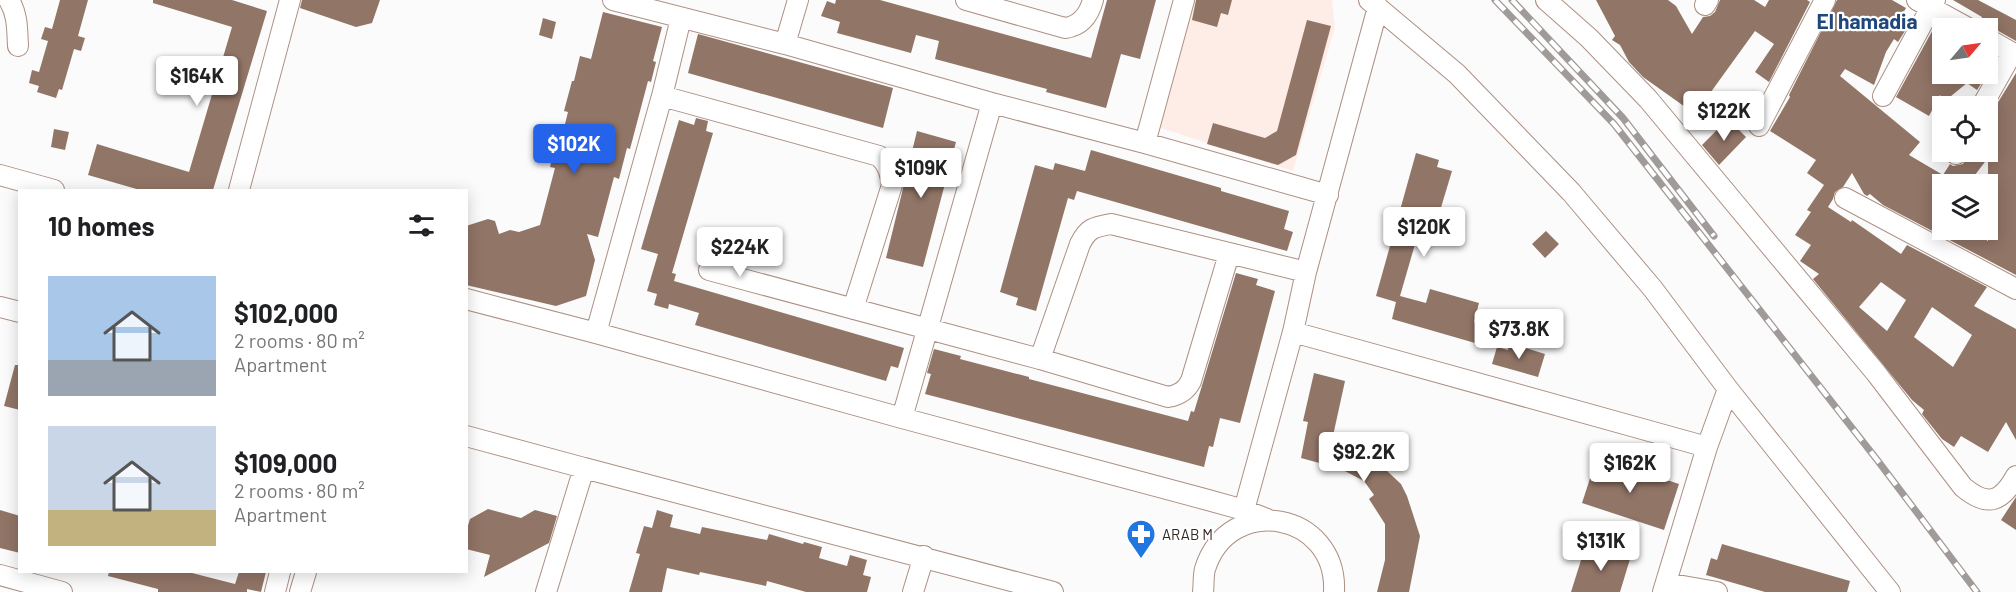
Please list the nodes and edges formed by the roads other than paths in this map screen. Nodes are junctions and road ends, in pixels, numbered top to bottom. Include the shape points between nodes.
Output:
1 (9, 0) edge
2 (290, 0) edge
3 (613, 0) edge
4 (798, 0) edge
5 (970, 0) edge
6 (1093, 0) edge
7 (1184, 0) edge
8 (1546, 0) edge
9 (1826, 0) edge
10 (1927, 3) edge
11 (1374, 4) edge
12 (681, 18) junction
13 (1952, 18) edge
14 (785, 44) junction
15 (1998, 45) edge
16 (18, 46) dead end
17 (2014, 54) edge
18 (662, 96) junction
19 (1883, 96) dead end
20 (1988, 96) edge
21 (992, 104) junction
22 (1759, 126) dead end
23 (1145, 143) junction
24 (0, 176) edge
25 (50, 189) edge
26 (239, 189) edge
27 (1328, 195) junction
28 (1845, 198) dead end
29 (1229, 254) junction
30 (709, 270) dead end
31 (1306, 272) junction
32 (2016, 289) edge
33 (468, 300) edge
34 (0, 307) edge
35 (853, 309) junction
36 (18, 312) edge
37 (926, 328) junction
38 (1293, 332) junction
39 (596, 333) junction
40 (1040, 359) junction
41 (1728, 389) junction
42 (902, 418) junction
43 (468, 437) edge
44 (1707, 447) junction
45 (584, 468) junction
46 (2016, 476) edge
47 (1244, 510) junction
48 (1267, 519) junction
49 (924, 556) junction
50 (280, 573) edge
51 (306, 573) edge
52 (0, 575) edge
53 (1664, 588) edge
54 (62, 592) edge
55 (275, 592) edge
56 (300, 592) edge
57 (546, 592) edge
58 (913, 592) edge
59 (1053, 592) edge
60 (1203, 592) edge
61 (1334, 592) edge
62 (1717, 592) edge
63 (1890, 592) edge

1 - 16 street via 15,10
2 - 26 street
3 - 12 street
4 - 14 street
5 - 6 street via 1065,28 1083,20
7 - 23 street
8 - 46 street via 1648,99 1869,364 1963,487 1981,499 1990,500 2004,494
9 - 22 street
10 - 13 street
10 - 19 street
11 - 27 street
11 - 41 street via 1457,74 1571,192 1653,289
12 - 14 street
12 - 18 street
14 - 21 street
15 - 17 street
17 - 20 street
18 - 35 street via 879,156 886,163 892,185
18 - 39 street
21 - 23 street
21 - 37 street
23 - 27 street
24 - 25 street
27 - 31 street
28 - 32 street
29 - 31 street
29 - 40 street via 1111,224 1094,227 1080,244
29 - 40 street via 1191,381 1180,393 1168,397
30 - 35 street
31 - 38 street
33 - 39 street
34 - 36 street
35 - 37 street
37 - 40 street
37 - 42 street
38 - 44 street
38 - 47 street
39 - 42 street
41 - 44 street
41 - 63 street
42 - 47 street
43 - 45 street
44 - 53 street
45 - 49 street
45 - 57 street
47 - 48 street
48 - 60 street via 1245,524 1227,534 1204,571
48 - 61 street via 1288,522 1308,532 1323,548 1332,568
49 - 58 street
49 - 59 street
50 - 55 street
51 - 56 street
52 - 54 street
53 - 62 street

